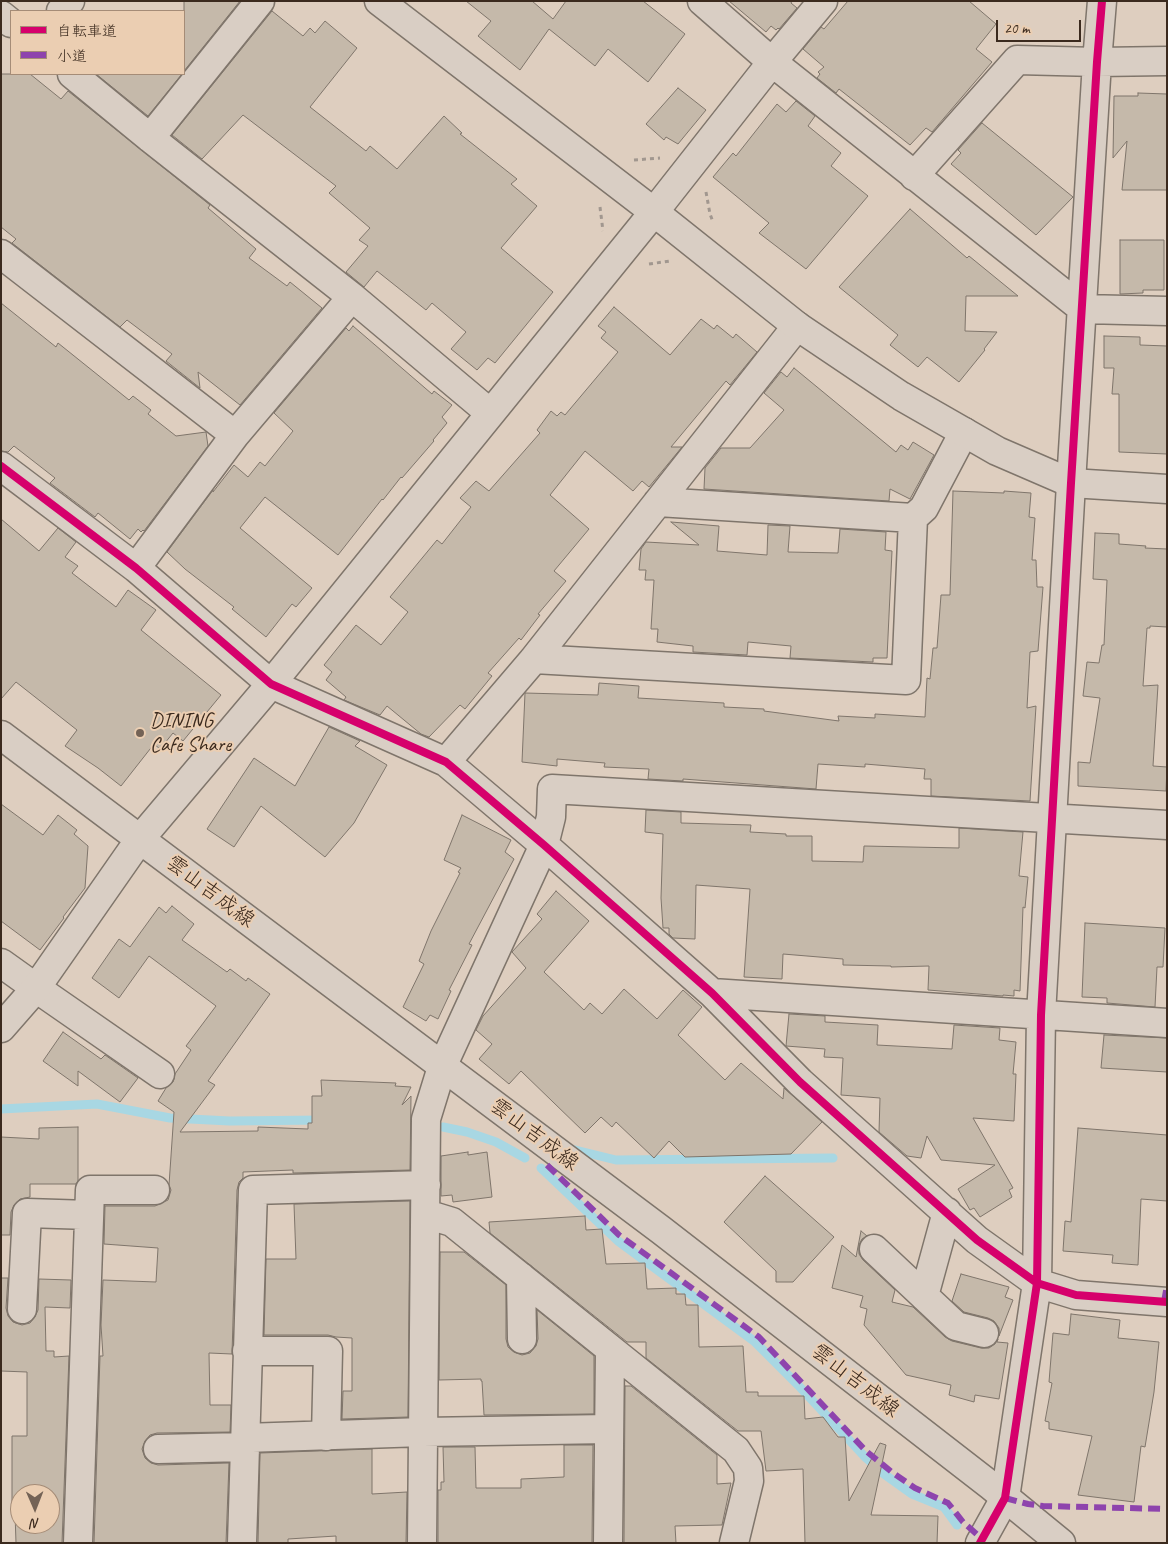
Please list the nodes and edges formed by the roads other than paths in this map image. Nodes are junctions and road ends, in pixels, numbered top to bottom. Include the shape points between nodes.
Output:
1 (260, 1) edge
2 (379, 1) edge
3 (702, 1) edge
4 (823, 1) edge
5 (1102, 1) edge
6 (1167, 61) edge
7 (772, 62) junction
8 (1097, 62) junction
9 (73, 75) edge
10 (150, 138) junction
11 (914, 176) junction
12 (654, 212) junction
13 (1, 254) edge
14 (352, 297) junction
15 (1083, 309) junction
16 (1167, 311) edge
17 (796, 326) junction
18 (490, 413) junction
19 (964, 432) junction
20 (234, 435) junction
21 (1, 466) edge
22 (1071, 483) junction
23 (1167, 489) edge
24 (658, 502) junction
25 (913, 518) junction
26 (136, 568) junction
27 (534, 659) junction
28 (271, 684) junction
29 (1, 735) edge
30 (446, 762) junction
31 (1052, 818) junction
32 (1167, 825) edge
33 (140, 839) junction
34 (544, 845) junction
35 (1, 962) edge
36 (36, 988) junction
37 (712, 993) junction
38 (1041, 1015) junction
39 (1167, 1023) edge
40 (1, 1028) edge
41 (442, 1067) junction
42 (160, 1074) dead end
43 (426, 1185) junction
44 (155, 1190) dead end
45 (947, 1212) junction
46 (90, 1214) junction
47 (426, 1214) junction
48 (874, 1248) dead end
49 (521, 1277) junction
50 (1037, 1283) junction
51 (924, 1296) junction
52 (1167, 1302) edge
53 (22, 1309) dead end
54 (984, 1333) dead end
55 (522, 1339) dead end
56 (610, 1350) junction
57 (247, 1351) junction
58 (609, 1429) junction
59 (423, 1432) junction
60 (326, 1436) junction
61 (245, 1443) junction
62 (158, 1449) dead end
63 (1005, 1498) junction
64 (78, 1543) edge
65 (242, 1543) edge
66 (422, 1543) edge
67 (608, 1543) edge
68 (734, 1543) edge
69 (980, 1543) edge
70 (1061, 1543) edge

1 - 10 street
2 - 12 street
3 - 7 street
4 - 7 street
5 - 8 street
6 - 8 street
7 - 11 street
7 - 12 street
8 - 11 street via 1017,60
8 - 15 street
9 - 10 street
10 - 14 street
11 - 15 street
12 - 17 street
12 - 18 street
13 - 20 street
14 - 18 street
14 - 20 street
15 - 16 street
15 - 22 street
17 - 19 street via 901,396
17 - 24 street
18 - 28 street
19 - 22 street via 997,451
19 - 25 street via 924,508
20 - 26 street
21 - 26 street
22 - 23 street
22 - 31 street
24 - 25 street
24 - 27 street
25 - 27 street via 906,680
26 - 28 street
27 - 30 street
28 - 30 street
28 - 33 street
29 - 33 street, 雲山吉成線
30 - 34 street
31 - 32 street
31 - 34 street via 552,789 551,817
31 - 38 street
33 - 36 street
33 - 41 street, 雲山吉成線
34 - 37 street
34 - 41 street
35 - 36 street
36 - 40 street
36 - 42 street
37 - 38 street
37 - 45 street via 800,1082
38 - 39 street
38 - 50 street
41 - 43 street via 426,1119
41 - 63 street, 雲山吉成線 via 668,1236
43 - 47 street
43 - 57 street via 253,1190
44 - 46 street via 90,1190
45 - 50 street via 977,1240
45 - 51 street
46 - 53 street via 27,1213
46 - 64 street
47 - 49 street via 452,1222
47 - 59 street
48 - 51 street
49 - 55 street
49 - 56 street
50 - 52 street via 1076,1295
50 - 63 street
51 - 54 street via 956,1326
56 - 58 street
56 - 68 street via 736,1450 748,1468 749,1480
57 - 60 street via 328,1350
57 - 61 street
58 - 59 street
58 - 67 street
59 - 60 street
59 - 66 street
60 - 61 street
61 - 62 street
61 - 65 street
63 - 69 street
63 - 70 street, 雲山吉成線

